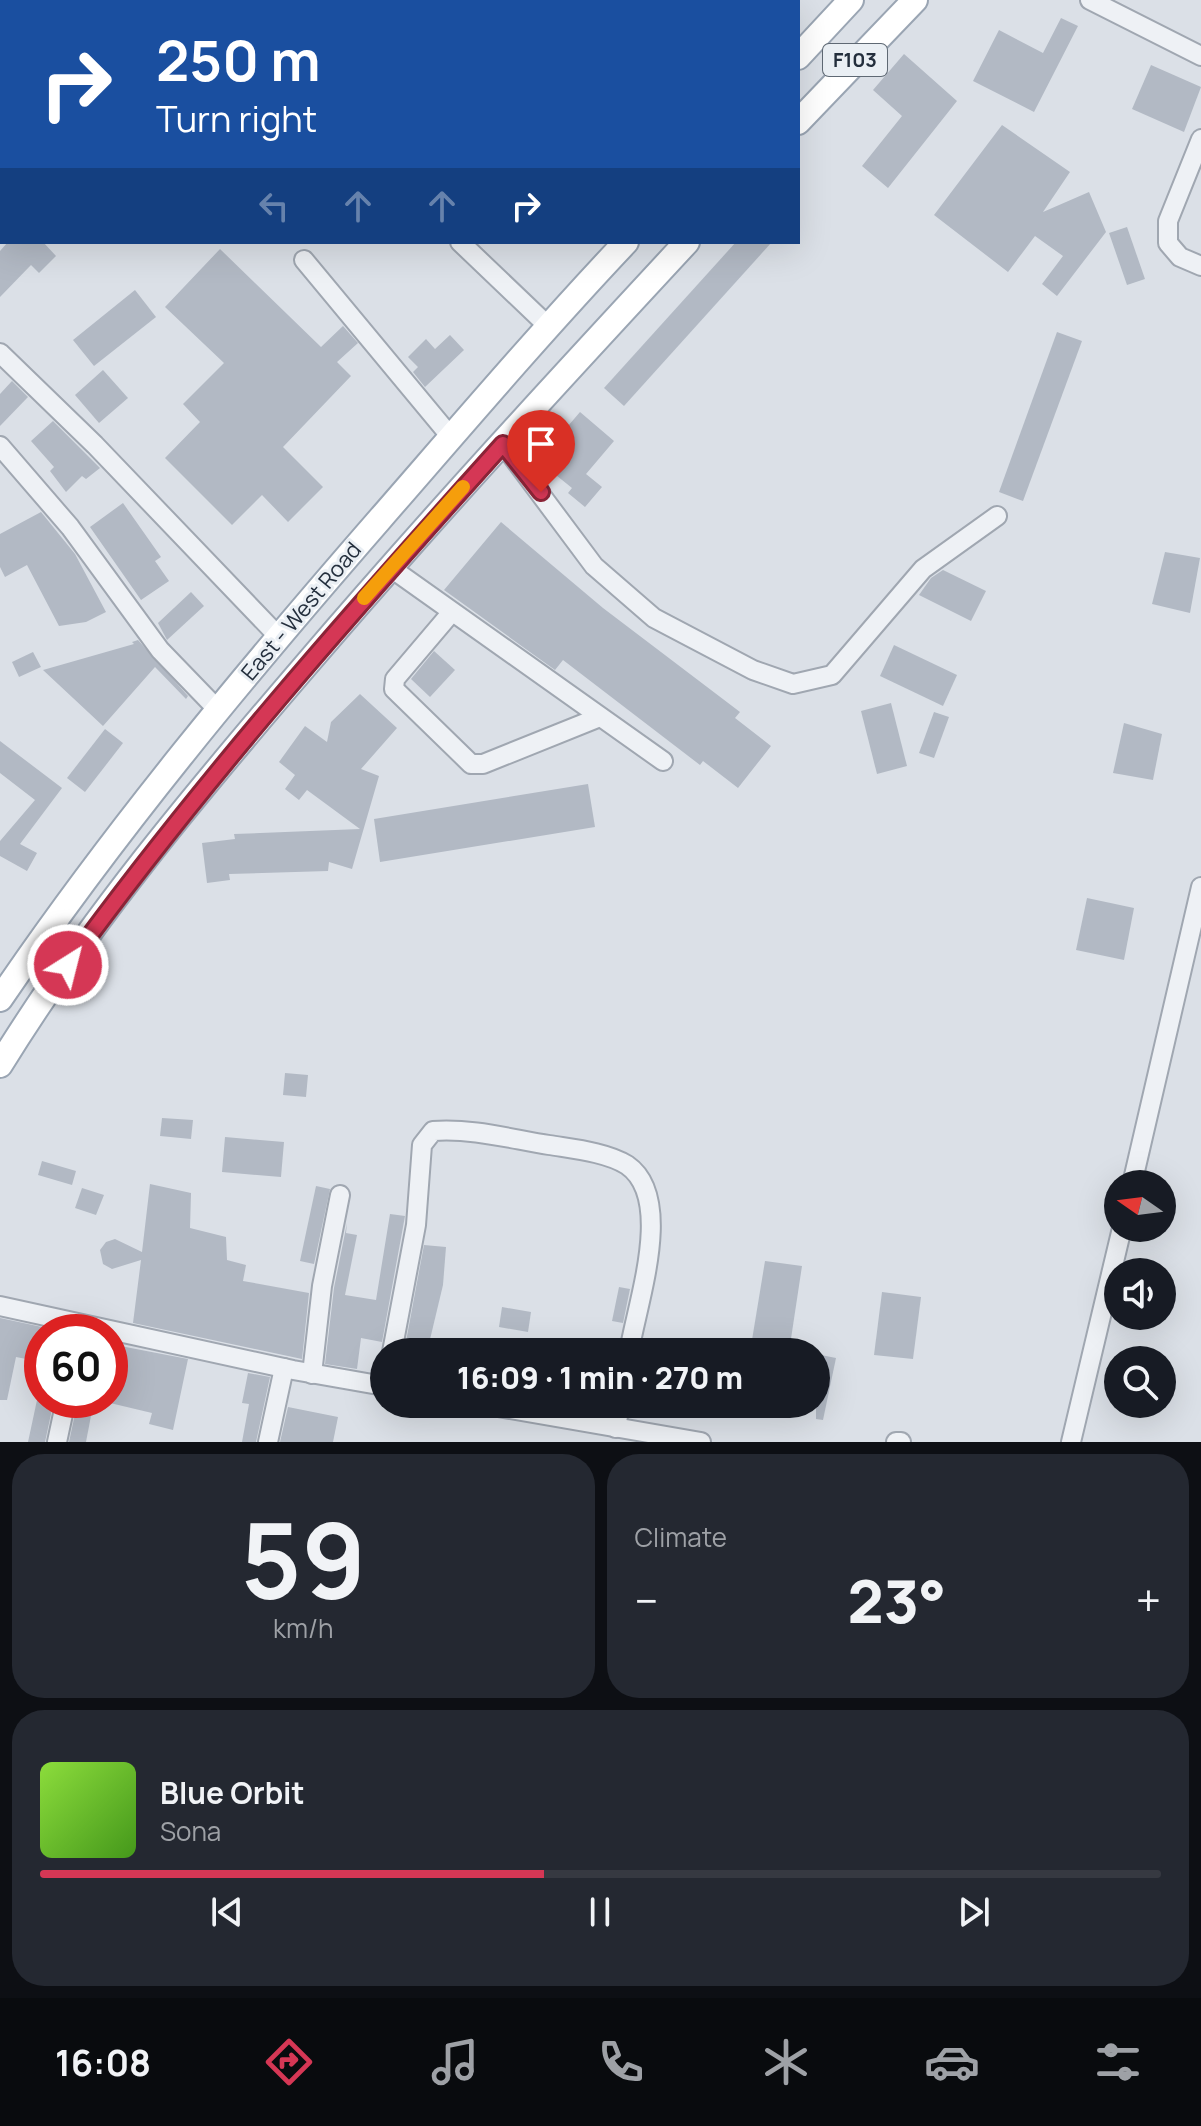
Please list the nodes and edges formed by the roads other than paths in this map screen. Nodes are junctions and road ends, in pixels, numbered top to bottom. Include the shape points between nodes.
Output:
1 (851, 0) edge
2 (915, 0) edge
3 (1090, 0) edge
4 (800, 55) edge
5 (1201, 56) edge
6 (800, 120) edge
7 (1201, 139) edge
8 (462, 244) edge
9 (624, 244) edge
10 (685, 244) edge
11 (304, 260) dead end
12 (1201, 266) edge
13 (548, 326) junction
14 (0, 353) edge
15 (451, 437) junction
16 (503, 444) junction
17 (0, 446) edge
18 (997, 516) dead end
19 (391, 568) junction
20 (451, 613) junction
21 (279, 637) junction
22 (218, 710) junction
23 (600, 717) junction
24 (663, 761) dead end
25 (1201, 887) edge
26 (0, 999) edge
27 (0, 1065) edge
28 (1135, 1170) edge
29 (340, 1195) dead end
30 (1119, 1242) edge
31 (0, 1306) edge
32 (28, 1314) edge
33 (128, 1338) edge
34 (395, 1338) edge
35 (631, 1338) edge
36 (284, 1368) junction
37 (312, 1374) junction
38 (370, 1384) edge
39 (62, 1418) edge
40 (560, 1418) edge
41 (618, 1418) edge
42 (616, 1428) junction
43 (57, 1442) edge
44 (268, 1442) edge
45 (701, 1442) edge
46 (1071, 1442) edge

1 - 4 main road, F103
2 - 6 main road, F103
3 - 5 street
7 - 12 street via 1168,221 1168,243 1180,257
8 - 13 street
9 - 13 main road, East - West Road
10 - 16 main road, East - West Road
11 - 15 street
13 - 15 main road, East - West Road
14 - 21 street
15 - 21 main road, East - West Road
16 - 18 street via 594,566 654,618 753,670 793,684 832,675 923,569
16 - 19 main road, East - West Road
17 - 22 street via 70,527 160,650
19 - 20 street
19 - 27 main road, East - West Road via 244,736 140,866
20 - 23 street
20 - 23 street via 395,679 394,689 471,764 483,764
21 - 22 main road, East - West Road
22 - 26 main road, East - West Road via 113,841
23 - 24 street
25 - 28 street
29 - 37 street
30 - 46 street
31 - 32 street
33 - 36 street
34 - 35 street via 416,1225 422,1145 433,1131 455,1129 580,1150 625,1164 644,1181 653,1217
36 - 37 street
36 - 44 street
37 - 38 street
39 - 43 street
40 - 42 street
41 - 42 street
42 - 45 street

